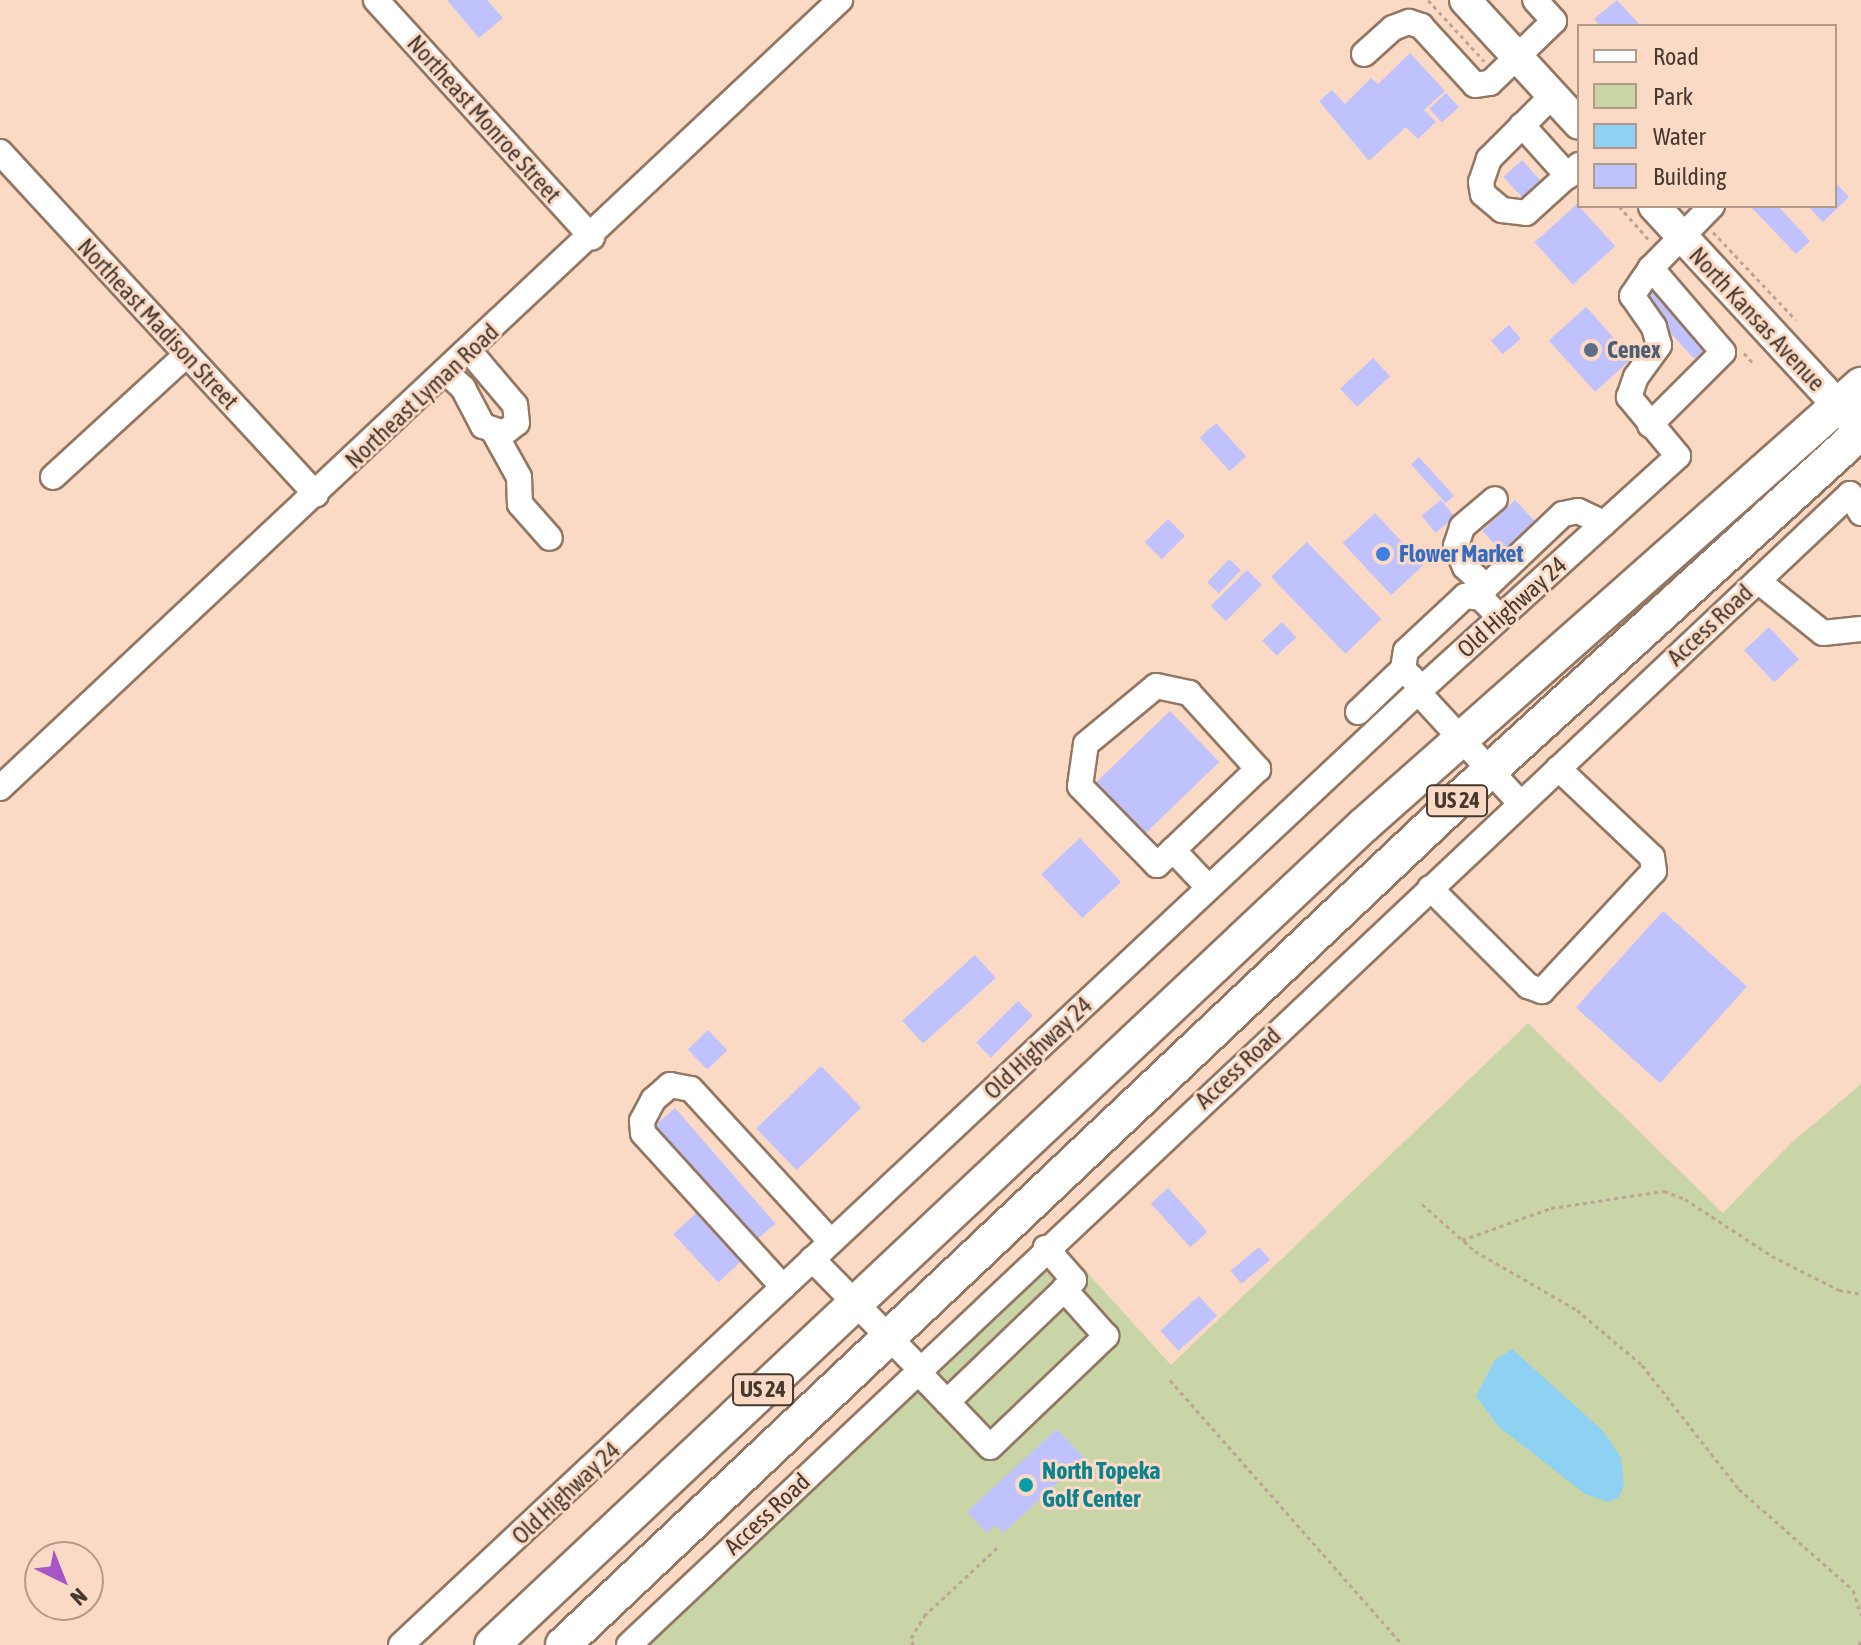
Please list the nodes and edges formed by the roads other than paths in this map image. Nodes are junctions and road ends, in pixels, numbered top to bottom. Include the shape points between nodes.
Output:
1 (376, 0) edge
2 (840, 0) edge
3 (1465, 0) edge
4 (1535, 0) edge
5 (1364, 54) dead end
6 (1518, 58) junction
7 (1553, 95) junction
8 (1577, 122) edge
9 (1522, 125) junction
10 (0, 152) edge
11 (1574, 170) edge
12 (1661, 208) edge
13 (1697, 219) edge
14 (592, 237) junction
15 (1651, 268) junction
16 (470, 352) junction
17 (186, 355) junction
18 (447, 373) junction
19 (1849, 396) edge
20 (1650, 425) junction
21 (1861, 431) edge
22 (494, 432) junction
23 (53, 477) dead end
24 (316, 495) junction
25 (1495, 499) dead end
26 (1855, 504) edge
27 (1604, 523) junction
28 (550, 538) dead end
29 (1758, 581) junction
30 (1483, 592) junction
31 (1500, 617) junction
32 (1861, 629) edge
33 (1403, 669) junction
34 (1420, 690) junction
35 (1380, 692) junction
36 (1398, 711) junction
37 (1358, 712) dead end
38 (1460, 738) junction
39 (1558, 768) junction
40 (1490, 771) junction
41 (0, 788) edge
42 (1520, 803) junction
43 (1173, 850) junction
44 (1209, 888) junction
45 (1430, 888) junction
46 (831, 1242) junction
47 (1046, 1248) junction
48 (812, 1259) junction
49 (783, 1287) junction
50 (1064, 1289) junction
51 (855, 1303) junction
52 (888, 1337) junction
53 (919, 1371) junction
54 (947, 1402) junction
55 (401, 1645) edge
56 (492, 1645) edge
57 (563, 1645) edge
58 (629, 1645) edge

1 - 14 street, Northeast Monroe Street
2 - 14 street, Northeast Lyman Road
3 - 6 main road
4 - 6 street via 1554,21
5 - 6 street via 1393,28 1409,22 1421,26 1475,85 1490,83
6 - 7 main road
7 - 8 main road
7 - 9 street
9 - 11 street
9 - 11 street via 1483,169 1483,194 1502,210 1526,213
10 - 17 street, Northeast Madison Street
12 - 13 main road, North Kansas Avenue
13 - 15 street
13 - 19 main road, North Kansas Avenue
14 - 16 street, Northeast Lyman Road
15 - 20 street via 1632,296 1654,327 1659,345 1629,397
15 - 20 street via 1723,352
16 - 18 street, Northeast Lyman Road
16 - 22 street via 519,415 517,423
17 - 23 street
17 - 24 street, Northeast Madison Street
18 - 22 street via 463,388 483,426
18 - 24 street, Northeast Lyman Road
19 - 21 main road, North Kansas Avenue
19 - 38 highway, US 24
20 - 27 street, Old Highway 24 via 1678,456
21 - 40 highway, US 24
22 - 28 street via 519,477 520,504
24 - 41 street, Northeast Lyman Road
25 - 30 street via 1462,527 1456,546
26 - 29 street, Access Road
27 - 30 street via 1578,511 1563,514
27 - 31 street, Old Highway 24
29 - 32 street via 1823,633
29 - 39 street, Access Road
30 - 31 street
30 - 33 street via 1465,596 1406,651
31 - 34 street, Old Highway 24
33 - 34 street
33 - 35 street
34 - 36 street, Old Highway 24
34 - 38 street
35 - 36 street
35 - 37 street
36 - 44 street, Old Highway 24
38 - 40 street
38 - 51 highway, US 24
39 - 42 street, Access Road
39 - 45 street via 1652,857 1654,871 1542,991 1528,986
40 - 42 street
40 - 52 highway, US 24
42 - 45 street, Access Road
43 - 43 street via 1258,769 1189,693 1156,686 1086,744 1080,786 1157,865
43 - 44 street
44 - 46 street, Old Highway 24
45 - 47 street, Access Road
46 - 48 street, Old Highway 24
46 - 49 street via 691,1089 670,1085 653,1100 642,1121 643,1133
47 - 50 street via 1074,1280
47 - 53 street, Access Road
48 - 49 street, Old Highway 24
48 - 51 street
49 - 55 street, Old Highway 24
50 - 54 street
50 - 54 street via 1106,1336 990,1447
51 - 52 street
51 - 56 highway, US 24
52 - 53 street
52 - 57 highway, US 24
53 - 54 street
53 - 58 street, Access Road

